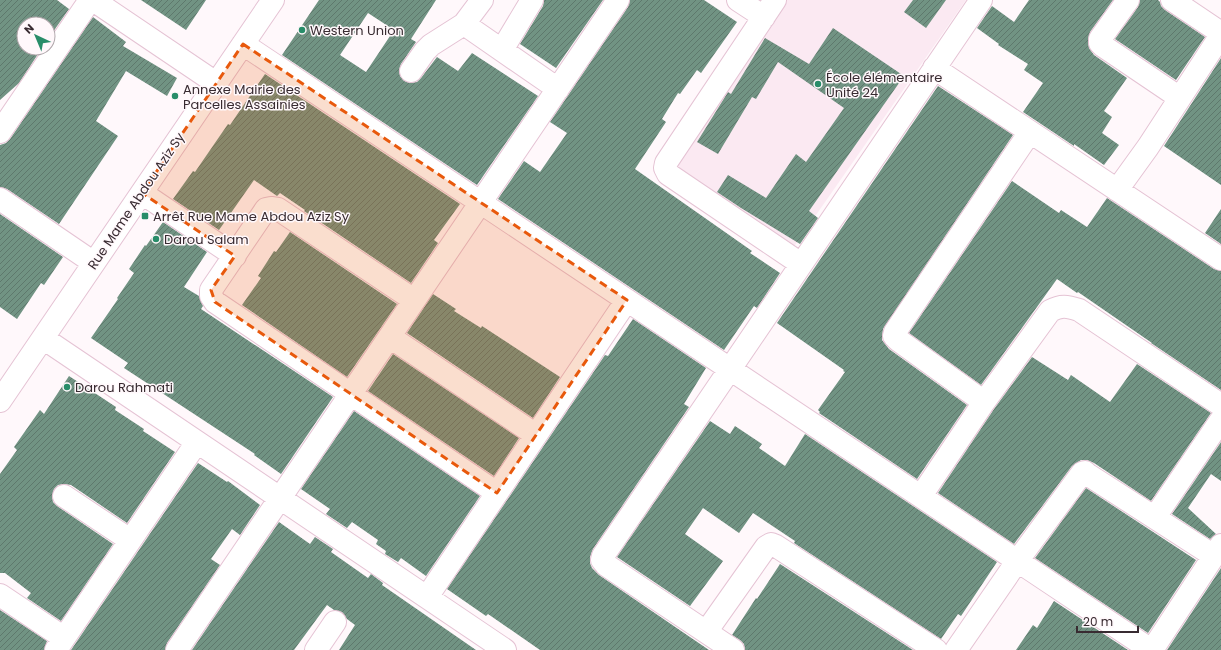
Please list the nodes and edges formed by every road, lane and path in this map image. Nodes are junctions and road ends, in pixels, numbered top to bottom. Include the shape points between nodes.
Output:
1 (90, 0) edge
2 (93, 0) edge
3 (273, 0) edge
4 (482, 0) edge
5 (532, 0) edge
6 (618, 0) edge
7 (738, 0) edge
8 (981, 0) edge
9 (1128, 0) edge
10 (1172, 0) edge
11 (770, 9) edge
12 (464, 24) junction
13 (1221, 34) edge
14 (243, 44) junction
15 (502, 50) junction
16 (934, 68) junction
17 (411, 71) dead end
18 (216, 83) junction
19 (558, 89) junction
20 (1180, 98) junction
21 (0, 132) edge
22 (1030, 132) junction
23 (1117, 190) junction
24 (142, 193) junction
25 (0, 199) edge
26 (481, 202) junction
27 (234, 256) junction
28 (1221, 259) edge
29 (94, 262) junction
30 (801, 264) junction
31 (414, 300) junction
32 (628, 300) junction
33 (390, 337) junction
34 (43, 338) junction
35 (730, 369) junction
36 (351, 394) junction
37 (0, 401) edge
38 (984, 402) junction
39 (1221, 405) edge
40 (1221, 420) edge
41 (536, 436) junction
42 (197, 442) junction
43 (497, 492) junction
44 (64, 496) dead end
45 (921, 496) junction
46 (280, 498) junction
47 (1155, 517) junction
48 (130, 540) junction
49 (1217, 551) edge
50 (1018, 560) junction
51 (0, 594) edge
52 (427, 597) junction
53 (335, 622) dead end
54 (706, 632) junction
55 (60, 644) edge
56 (177, 650) edge
57 (316, 650) edge
58 (505, 650) edge
59 (733, 650) edge
60 (936, 650) edge
61 (956, 650) edge
62 (1151, 650) edge

1 - 21 street
2 - 18 street
3 - 14 street, Rue Mame Abdou Aziz Sy
4 - 12 street
5 - 15 street
6 - 19 street
7 - 11 street
8 - 16 street
9 - 20 street via 1100,39 1100,43
10 - 13 street
11 - 30 street via 665,168 668,174
12 - 15 street
12 - 17 street via 431,45
13 - 20 street
14 - 18 street, Rue Mame Abdou Aziz Sy
14 - 26 street
15 - 19 street
16 - 22 street
16 - 30 street
18 - 24 street, Rue Mame Abdou Aziz Sy
19 - 26 street
20 - 23 street
22 - 23 street
22 - 38 street via 894,336
23 - 28 street
24 - 27 street
24 - 29 street, Rue Mame Abdou Aziz Sy
25 - 29 street
26 - 31 street
26 - 32 street
27 - 31 street via 266,209 271,208 278,210
27 - 36 street via 211,290 215,302
29 - 34 street, Rue Mame Abdou Aziz Sy
30 - 35 street
31 - 33 street
32 - 35 street
32 - 41 street
33 - 36 street
33 - 41 street
34 - 37 street, Rue Mame Abdou Aziz Sy
34 - 42 street
35 - 45 street
35 - 54 street via 602,560
36 - 43 street
36 - 46 street
38 - 39 street via 1050,311 1068,306 1079,310
38 - 45 street
40 - 47 street
41 - 43 street
42 - 46 street
42 - 48 street
43 - 52 street
44 - 48 street
45 - 50 street
46 - 52 street
46 - 56 street
47 - 49 street
47 - 50 street via 1085,472
48 - 55 street
49 - 62 street
50 - 61 street
50 - 62 street
51 - 55 street
52 - 58 street
53 - 57 street
54 - 59 street
54 - 60 street via 770,544

